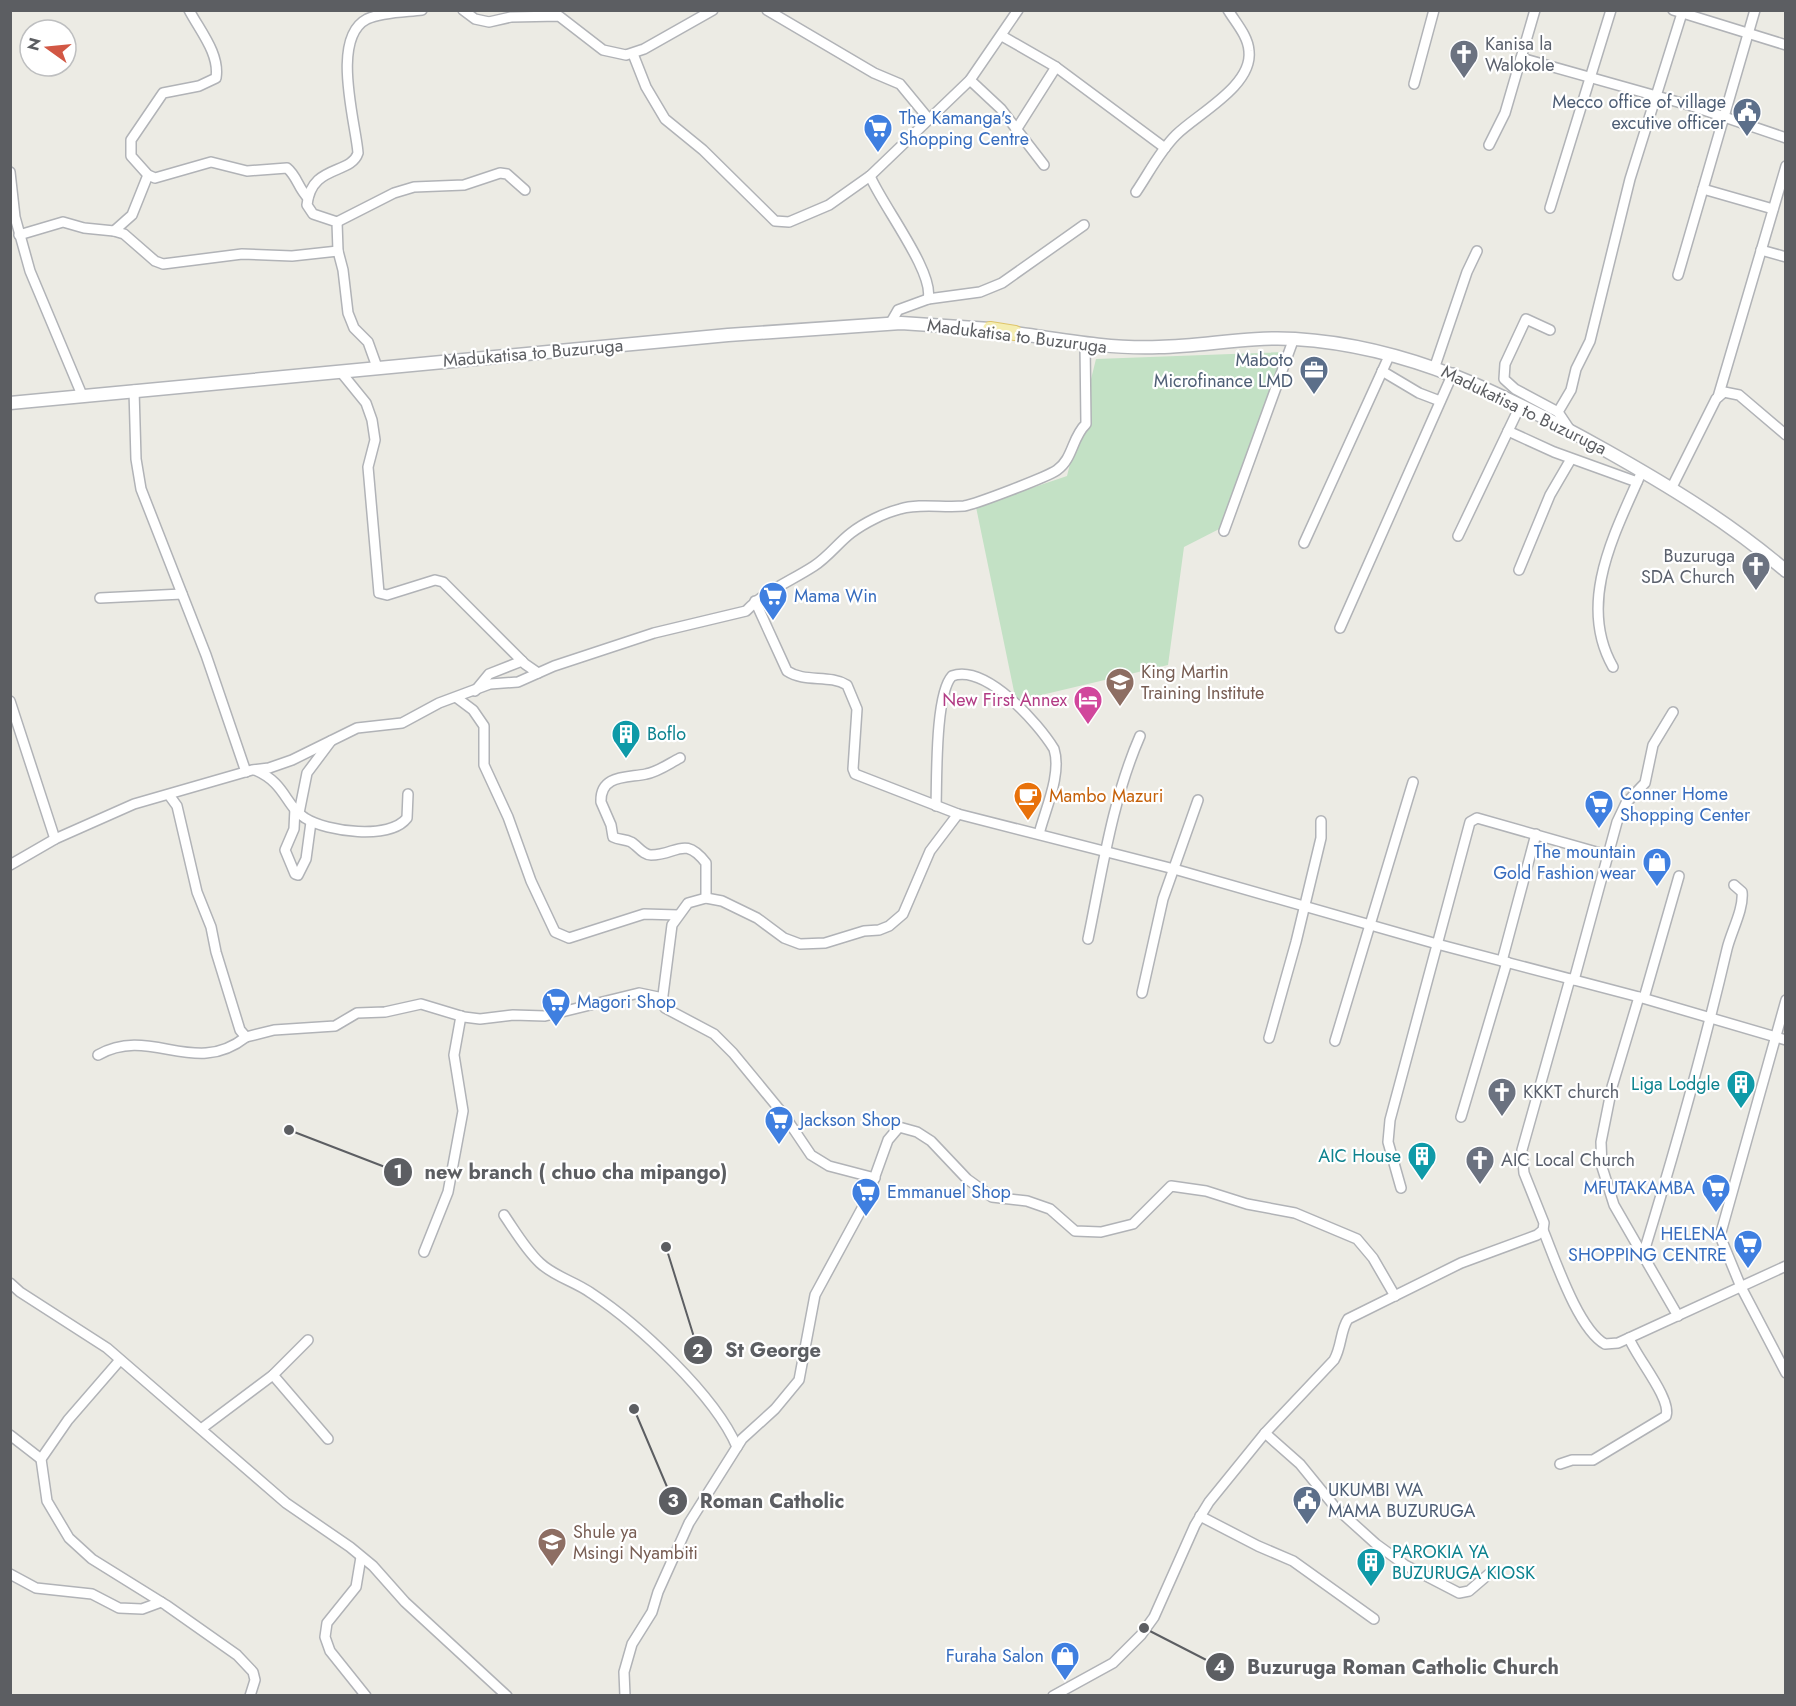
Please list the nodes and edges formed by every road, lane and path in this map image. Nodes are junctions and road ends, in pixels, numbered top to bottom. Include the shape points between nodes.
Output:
1 (189, 10) edge
2 (422, 10) edge
3 (463, 10) edge
4 (712, 10) edge
5 (767, 10) edge
6 (1228, 10) edge
7 (1434, 10) edge
8 (1535, 10) edge
9 (1611, 10) edge
10 (1755, 10) edge
11 (414, 11) edge
12 (1680, 11) edge
13 (1014, 12) edge
14 (558, 13) edge
15 (1748, 34) junction
16 (1002, 36) junction
17 (1785, 45) edge
18 (633, 54) junction
19 (1521, 58) junction
20 (1056, 67) junction
21 (1591, 77) junction
22 (970, 80) junction
23 (1414, 84) dead end
24 (1656, 96) junction
25 (1722, 117) junction
26 (928, 118) junction
27 (1016, 130) junction
28 (1785, 138) edge
29 (1489, 145) dead end
30 (1165, 148) junction
31 (1044, 165) dead end
32 (1785, 166) edge
33 (10, 172) edge
34 (148, 175) junction
35 (870, 176) junction
36 (1703, 189) junction
37 (525, 190) dead end
38 (1136, 192) dead end
39 (308, 198) junction
40 (1550, 208) dead end
41 (1773, 209) junction
42 (337, 222) junction
43 (1084, 225) dead end
44 (114, 231) junction
45 (19, 235) junction
46 (1761, 250) junction
47 (338, 251) junction
48 (1477, 251) dead end
49 (1785, 257) edge
50 (1678, 274) dead end
51 (928, 299) junction
52 (890, 324) junction
53 (990, 329) joint
54 (1550, 330) dead end
55 (1015, 333) joint
56 (1294, 338) junction
57 (1085, 344) junction
58 (1390, 354) junction
59 (1436, 366) junction
60 (377, 367) junction
61 (340, 371) junction
62 (1382, 371) junction
63 (1453, 373) junction
64 (134, 390) junction
65 (81, 395) junction
66 (1718, 397) junction
67 (1440, 401) junction
68 (10, 404) edge
69 (1520, 406) junction
70 (1558, 412) junction
71 (1570, 430) junction
72 (1508, 431) junction
73 (1785, 435) edge
74 (1570, 459) junction
75 (1640, 476) junction
76 (1672, 487) junction
77 (1224, 531) dead end
78 (1458, 536) dead end
79 (1304, 543) dead end
80 (1519, 570) dead end
81 (1785, 571) edge
82 (182, 594) junction
83 (100, 598) dead end
84 (755, 601) junction
85 (1340, 628) dead end
86 (522, 661) junction
87 (1613, 667) dead end
88 (538, 673) junction
89 (475, 691) junction
90 (457, 698) junction
91 (10, 701) edge
92 (1672, 712) dead end
93 (1140, 736) dead end
94 (332, 739) junction
95 (680, 758) dead end
96 (251, 771) junction
97 (1413, 782) dead end
98 (408, 794) dead end
99 (169, 795) junction
100 (1198, 800) dead end
101 (936, 806) junction
102 (297, 811) junction
103 (958, 814) junction
104 (1321, 821) dead end
105 (311, 822) junction
106 (1039, 834) junction
107 (1536, 834) junction
108 (55, 839) junction
109 (1106, 854) junction
110 (1607, 855) junction
111 (10, 865) edge
112 (1174, 869) junction
113 (1678, 876) dead end
114 (1734, 885) dead end
115 (706, 898) junction
116 (1305, 906) junction
117 (678, 915) junction
118 (1370, 925) junction
119 (1088, 939) dead end
120 (1437, 944) junction
121 (1504, 962) junction
122 (1572, 979) junction
123 (1142, 993) dead end
124 (663, 998) junction
125 (1642, 998) junction
126 (1785, 1000) edge
127 (461, 1016) junction
128 (1711, 1018) junction
129 (246, 1037) junction
130 (1269, 1038) dead end
131 (1774, 1038) junction
132 (1785, 1040) edge
133 (1335, 1041) dead end
134 (98, 1055) dead end
135 (1461, 1117) dead end
136 (875, 1178) junction
137 (1401, 1188) dead end
138 (504, 1215) dead end
139 (1543, 1230) junction
140 (424, 1252) dead end
141 (1643, 1255) junction
142 (1785, 1266) edge
143 (10, 1283) edge
144 (1741, 1287) junction
145 (1395, 1296) junction
146 (1678, 1316) junction
147 (1629, 1338) junction
148 (308, 1340) dead end
149 (120, 1360) junction
150 (1785, 1373) edge
151 (273, 1375) junction
152 (201, 1429) junction
153 (1265, 1433) junction
154 (10, 1436) edge
155 (328, 1439) dead end
156 (737, 1447) junction
157 (41, 1458) junction
158 (1560, 1464) dead end
159 (1200, 1516) junction
160 (361, 1557) junction
161 (1490, 1573) dead end
162 (10, 1574) edge
163 (161, 1602) junction
164 (1374, 1619) dead end
165 (250, 1695) edge
166 (366, 1695) edge
167 (507, 1695) edge
168 (625, 1695) edge
169 (1053, 1695) edge

1 - 34 street via 216,57 216,78 199,86 169,90 157,99 129,147 131,156
2 - 11 street
3 - 14 street via 475,19 489,22
4 - 18 street
5 - 26 street via 900,84
6 - 30 street via 1248,43 1249,61 1225,96 1191,121
7 - 23 street
8 - 19 street
9 - 21 street
10 - 15 street
11 - 39 street via 378,16 360,26 348,53 348,98 358,153 354,162 324,174
12 - 15 street
12 - 24 street
13 - 16 street
14 - 18 street via 610,54
15 - 17 street
15 - 25 street
16 - 20 street
16 - 22 street
18 - 35 street via 665,119 703,150 775,221 789,222 829,205
19 - 21 street
19 - 29 street via 1505,113
20 - 27 street
20 - 30 street
21 - 24 street
21 - 40 street
22 - 26 street
22 - 27 street via 1001,109
24 - 25 street
24 - 70 street via 1630,179 1590,341
25 - 28 street
25 - 36 street
26 - 35 street
27 - 31 street
30 - 38 street
32 - 41 street
33 - 45 street
34 - 39 street via 155,178 211,162 247,171 284,167 294,175
34 - 44 street via 132,215
35 - 51 street via 918,259 929,286
36 - 41 street
36 - 50 street
37 - 42 street via 507,174 500,173 457,186 414,187
39 - 42 street via 307,206 313,214
41 - 46 street
42 - 47 street
43 - 51 street via 989,289
44 - 45 street via 63,222
44 - 47 street via 124,234 154,261 163,264 242,254 291,256
45 - 65 street
46 - 49 street
46 - 66 street
47 - 60 street via 348,313 354,328 368,342
48 - 59 street via 1457,298
51 - 52 street via 898,310
52 - 53 main road, Madukatisa to Buzuruga
52 - 60 main road, Madukatisa to Buzuruga
53 - 55 main road, Madukatisa to Buzuruga
54 - 70 street via 1526,319 1505,364 1504,379
55 - 57 main road, Madukatisa to Buzuruga
56 - 57 main road, Madukatisa to Buzuruga via 1161,348
56 - 58 main road, Madukatisa to Buzuruga
56 - 77 street
57 - 84 street via 1086,421 1057,470 969,505 902,508 891,512 852,532 812,568
58 - 59 main road, Madukatisa to Buzuruga
58 - 62 street
59 - 63 main road, Madukatisa to Buzuruga
60 - 61 main road, Madukatisa to Buzuruga
61 - 64 main road, Madukatisa to Buzuruga
61 - 86 street via 366,403 372,420 375,440 368,467 379,593 387,595 435,580 442,582
62 - 67 street
62 - 79 street
63 - 67 street
63 - 69 main road, Madukatisa to Buzuruga
64 - 65 main road, Madukatisa to Buzuruga
64 - 82 street via 141,489
65 - 68 main road, Madukatisa to Buzuruga
66 - 73 street via 1724,392 1739,395
66 - 76 street
67 - 85 street
69 - 71 main road, Madukatisa to Buzuruga
69 - 72 street
70 - 71 street
71 - 75 main road, Madukatisa to Buzuruga
72 - 74 street
72 - 78 street
74 - 75 street
74 - 80 street via 1550,495
75 - 76 main road, Madukatisa to Buzuruga
75 - 87 street via 1608,552 1599,594 1599,631
76 - 81 main road, Madukatisa to Buzuruga via 1722,520
82 - 83 street
82 - 96 street
84 - 88 street via 746,611 654,633
84 - 101 street via 787,671 795,676 847,685 857,709 852,769 855,774
86 - 88 street
86 - 89 street via 489,674
88 - 89 street via 518,682 490,684
89 - 90 street
90 - 94 street via 402,723 371,724
90 - 117 street via 473,710 484,726 484,765 555,932 569,938 644,914
91 - 108 street
92 - 110 street via 1653,745 1645,783 1622,810
93 - 109 street
94 - 96 street via 292,760
94 - 102 street via 308,773
95 - 115 street via 645,775 616,777 607,784 601,802 613,837 630,841 645,854 680,847 696,852 706,863
96 - 99 street
96 - 102 street via 282,788
97 - 118 street
98 - 105 street via 406,818 388,830 374,832
99 - 108 street via 143,801
99 - 129 street via 177,806 197,892 240,1030
100 - 112 street
101 - 103 street
101 - 106 street via 943,693 952,676 966,675 1010,697 1054,749 1054,774
102 - 105 street
102 - 105 street via 285,850 298,875 306,859
103 - 106 street
103 - 115 street via 930,851 903,914 879,930 825,943 800,944 745,912
104 - 116 street
106 - 109 street
107 - 110 street
107 - 120 street via 1477,818 1470,822
107 - 121 street
108 - 111 street
109 - 112 street
109 - 119 street
110 - 122 street
112 - 116 street
112 - 123 street via 1163,899
113 - 125 street
114 - 128 street via 1742,892 1742,899
115 - 117 street via 688,903
116 - 118 street
116 - 130 street
117 - 124 street via 670,934
118 - 120 street
118 - 133 street
120 - 121 street
120 - 137 street via 1390,1119 1388,1142
121 - 122 street
121 - 135 street
122 - 125 street
122 - 139 street via 1522,1150 1522,1164 1542,1215
124 - 127 street via 632,994 545,1016
124 - 136 street via 662,1003 671,1012 714,1034 733,1053 811,1155 829,1166
125 - 128 street
125 - 141 street via 1612,1087 1600,1155 1614,1205
126 - 131 street
127 - 129 street via 421,1004 386,1012 357,1013 335,1026 274,1030
127 - 140 street via 454,1055 463,1111 448,1192
128 - 131 street
128 - 141 street
129 - 134 street via 214,1053 125,1044
131 - 132 street
131 - 144 street via 1720,1236
136 - 145 street via 888,1140 903,1127 931,1141 967,1179 992,1197 1050,1209 1075,1231 1101,1232 1133,1224 1171,1186 1212,1193 1295,1213 1357,1239
136 - 156 street via 814,1295 799,1380
138 - 156 street via 538,1261 609,1306 673,1364 724,1420
139 - 145 street via 1461,1263
139 - 147 street via 1568,1292 1596,1338 1612,1345
141 - 146 street
142 - 144 street
143 - 149 street
144 - 146 street
144 - 150 street
145 - 153 street via 1348,1319 1341,1349 1334,1360
146 - 147 street
147 - 158 street via 1660,1389 1666,1416 1593,1460
148 - 151 street
149 - 152 street
149 - 157 street
151 - 152 street
151 - 155 street
152 - 160 street via 286,1503
153 - 159 street
153 - 161 street via 1309,1473 1335,1507 1376,1545 1405,1564 1460,1593 1469,1591
154 - 157 street
156 - 168 street via 689,1523 652,1612 632,1644 624,1672
157 - 163 street via 47,1501 69,1538 92,1559
159 - 164 street via 1293,1561
159 - 169 street via 1154,1617 1141,1635 1113,1663
160 - 166 street via 356,1587 327,1623 325,1637 330,1651
160 - 167 street
162 - 163 street via 36,1588 92,1594 119,1608 142,1609
163 - 165 street via 246,1662 255,1680

